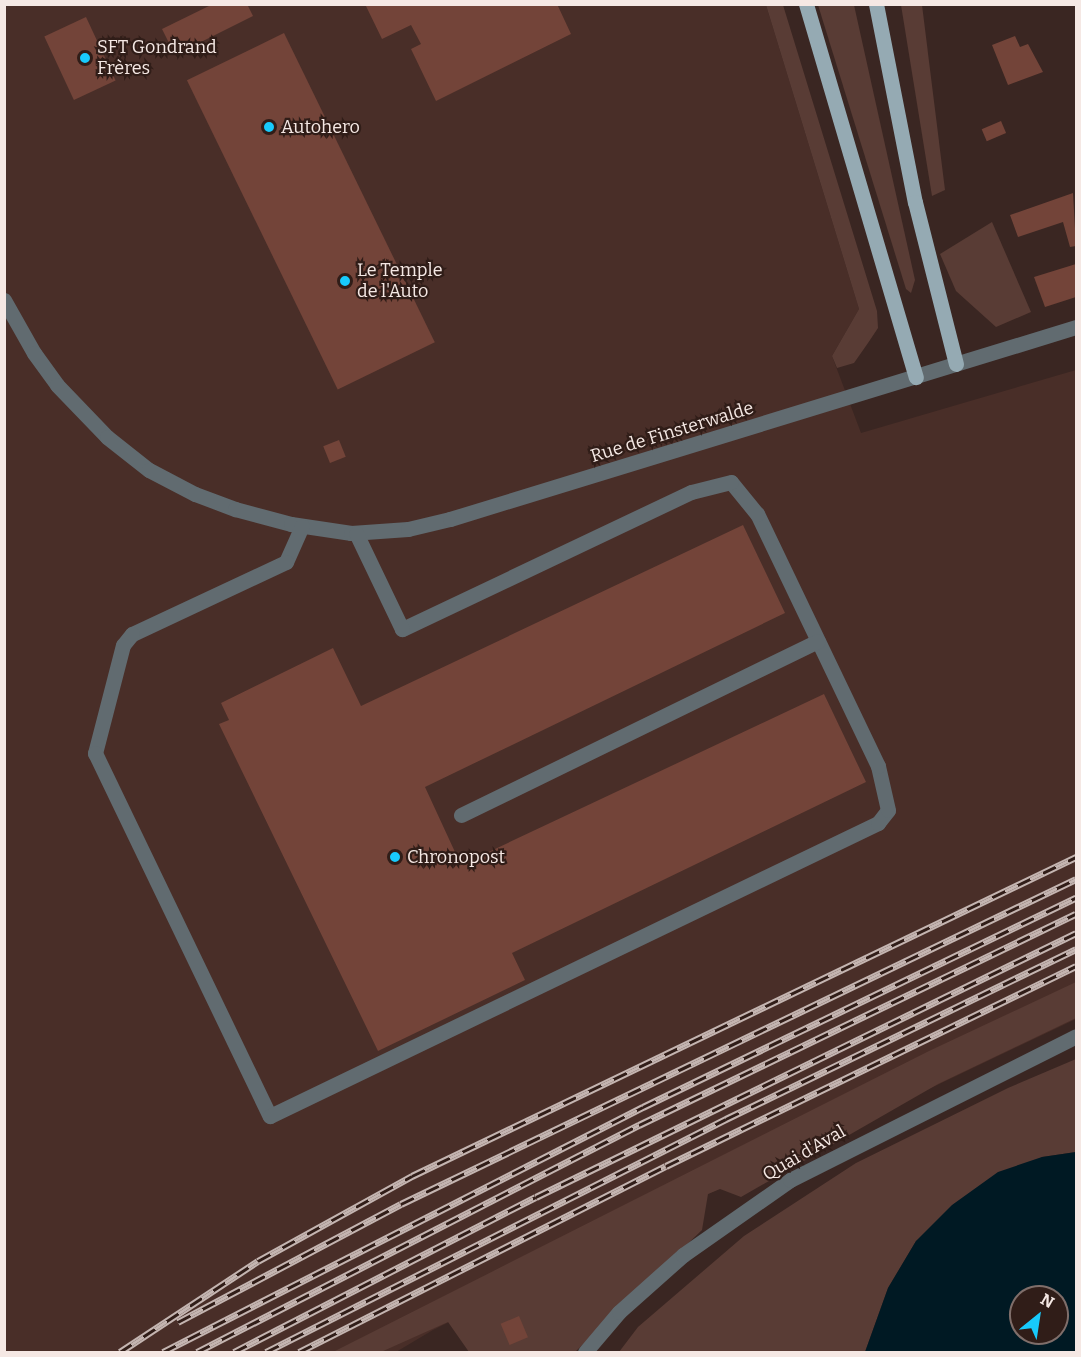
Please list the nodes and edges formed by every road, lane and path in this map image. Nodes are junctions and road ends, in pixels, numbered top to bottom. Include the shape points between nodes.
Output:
1 (806, 4) edge
2 (876, 4) edge
3 (4, 300) edge
4 (1077, 327) edge
5 (956, 364) junction
6 (916, 377) junction
7 (302, 526) junction
8 (356, 532) junction
9 (818, 641) junction
10 (461, 815) dead end
11 (1077, 1036) edge
12 (585, 1353) edge

1 - 6 main road
2 - 5 main road via 915,202
3 - 7 street, Rue de Finsterwalde via 57,385 120,448 186,490
4 - 5 street, Rue de Finsterwalde
5 - 6 street, Rue de Finsterwalde
6 - 8 street, Rue de Finsterwalde via 450,519 408,530
7 - 8 street, Rue de Finsterwalde
7 - 9 street via 286,562 132,634 123,645 95,753 270,1116 878,823 888,810 878,766
8 - 9 street via 402,629 691,492 731,482 757,514
9 - 10 street
11 - 12 street, Quai d'Aval via 790,1180 668,1268 619,1312

